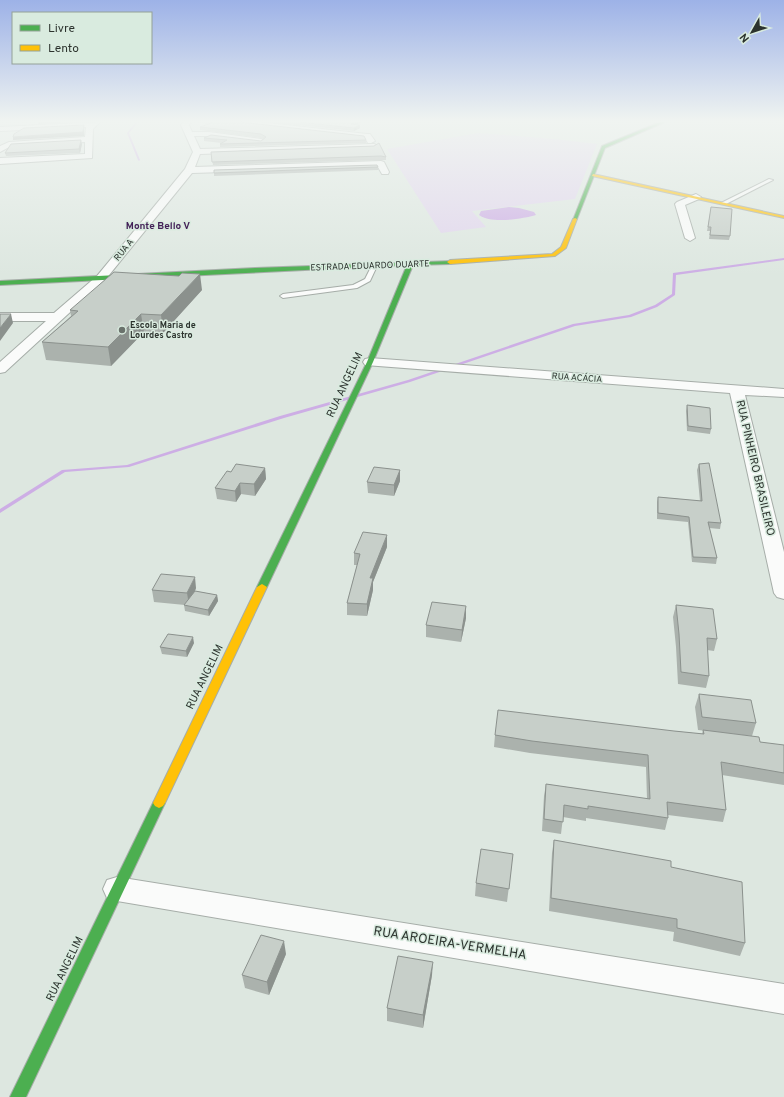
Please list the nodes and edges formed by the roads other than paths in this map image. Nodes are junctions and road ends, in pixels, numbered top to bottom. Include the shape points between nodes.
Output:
1 (186, 173) edge
2 (593, 175) joint
3 (771, 180) dead end
4 (696, 197) junction
5 (724, 204) junction
6 (784, 217) edge
7 (690, 238) dead end
8 (410, 265) junction
9 (374, 266) junction
10 (101, 278) junction
11 (0, 283) edge
12 (283, 296) dead end
13 (0, 317) edge
14 (58, 317) junction
15 (6, 358) edge
16 (370, 362) junction
17 (0, 369) edge
18 (737, 390) junction
19 (784, 393) edge
20 (784, 592) edge
21 (117, 889) junction
22 (784, 999) edge
23 (18, 1097) edge

1 - 10 street, RUA A
2 - 4 street
2 - 8 street, ESTRADA EDUARDO DUARTE via 563,248 553,255
3 - 5 lane
4 - 5 street
4 - 7 street via 680,204
5 - 6 street
8 - 9 street, ESTRADA EDUARDO DUARTE
8 - 16 street, RUA ANGELIM
9 - 10 street, ESTRADA EDUARDO DUARTE
9 - 12 lane via 368,280 355,287
10 - 11 street, ESTRADA EDUARDO DUARTE
10 - 14 street, RUA A
13 - 14 street
14 - 15 street, RUA A
15 - 17 street, RUA A
16 - 18 street, RUA ACÁCIA
16 - 21 street, RUA ANGELIM
18 - 19 street, RUA ACÁCIA
18 - 20 street, RUA PINHEIRO BRASILEIRO
21 - 22 street, RUA AROEIRA-VERMELHA
21 - 23 street, RUA ANGELIM

